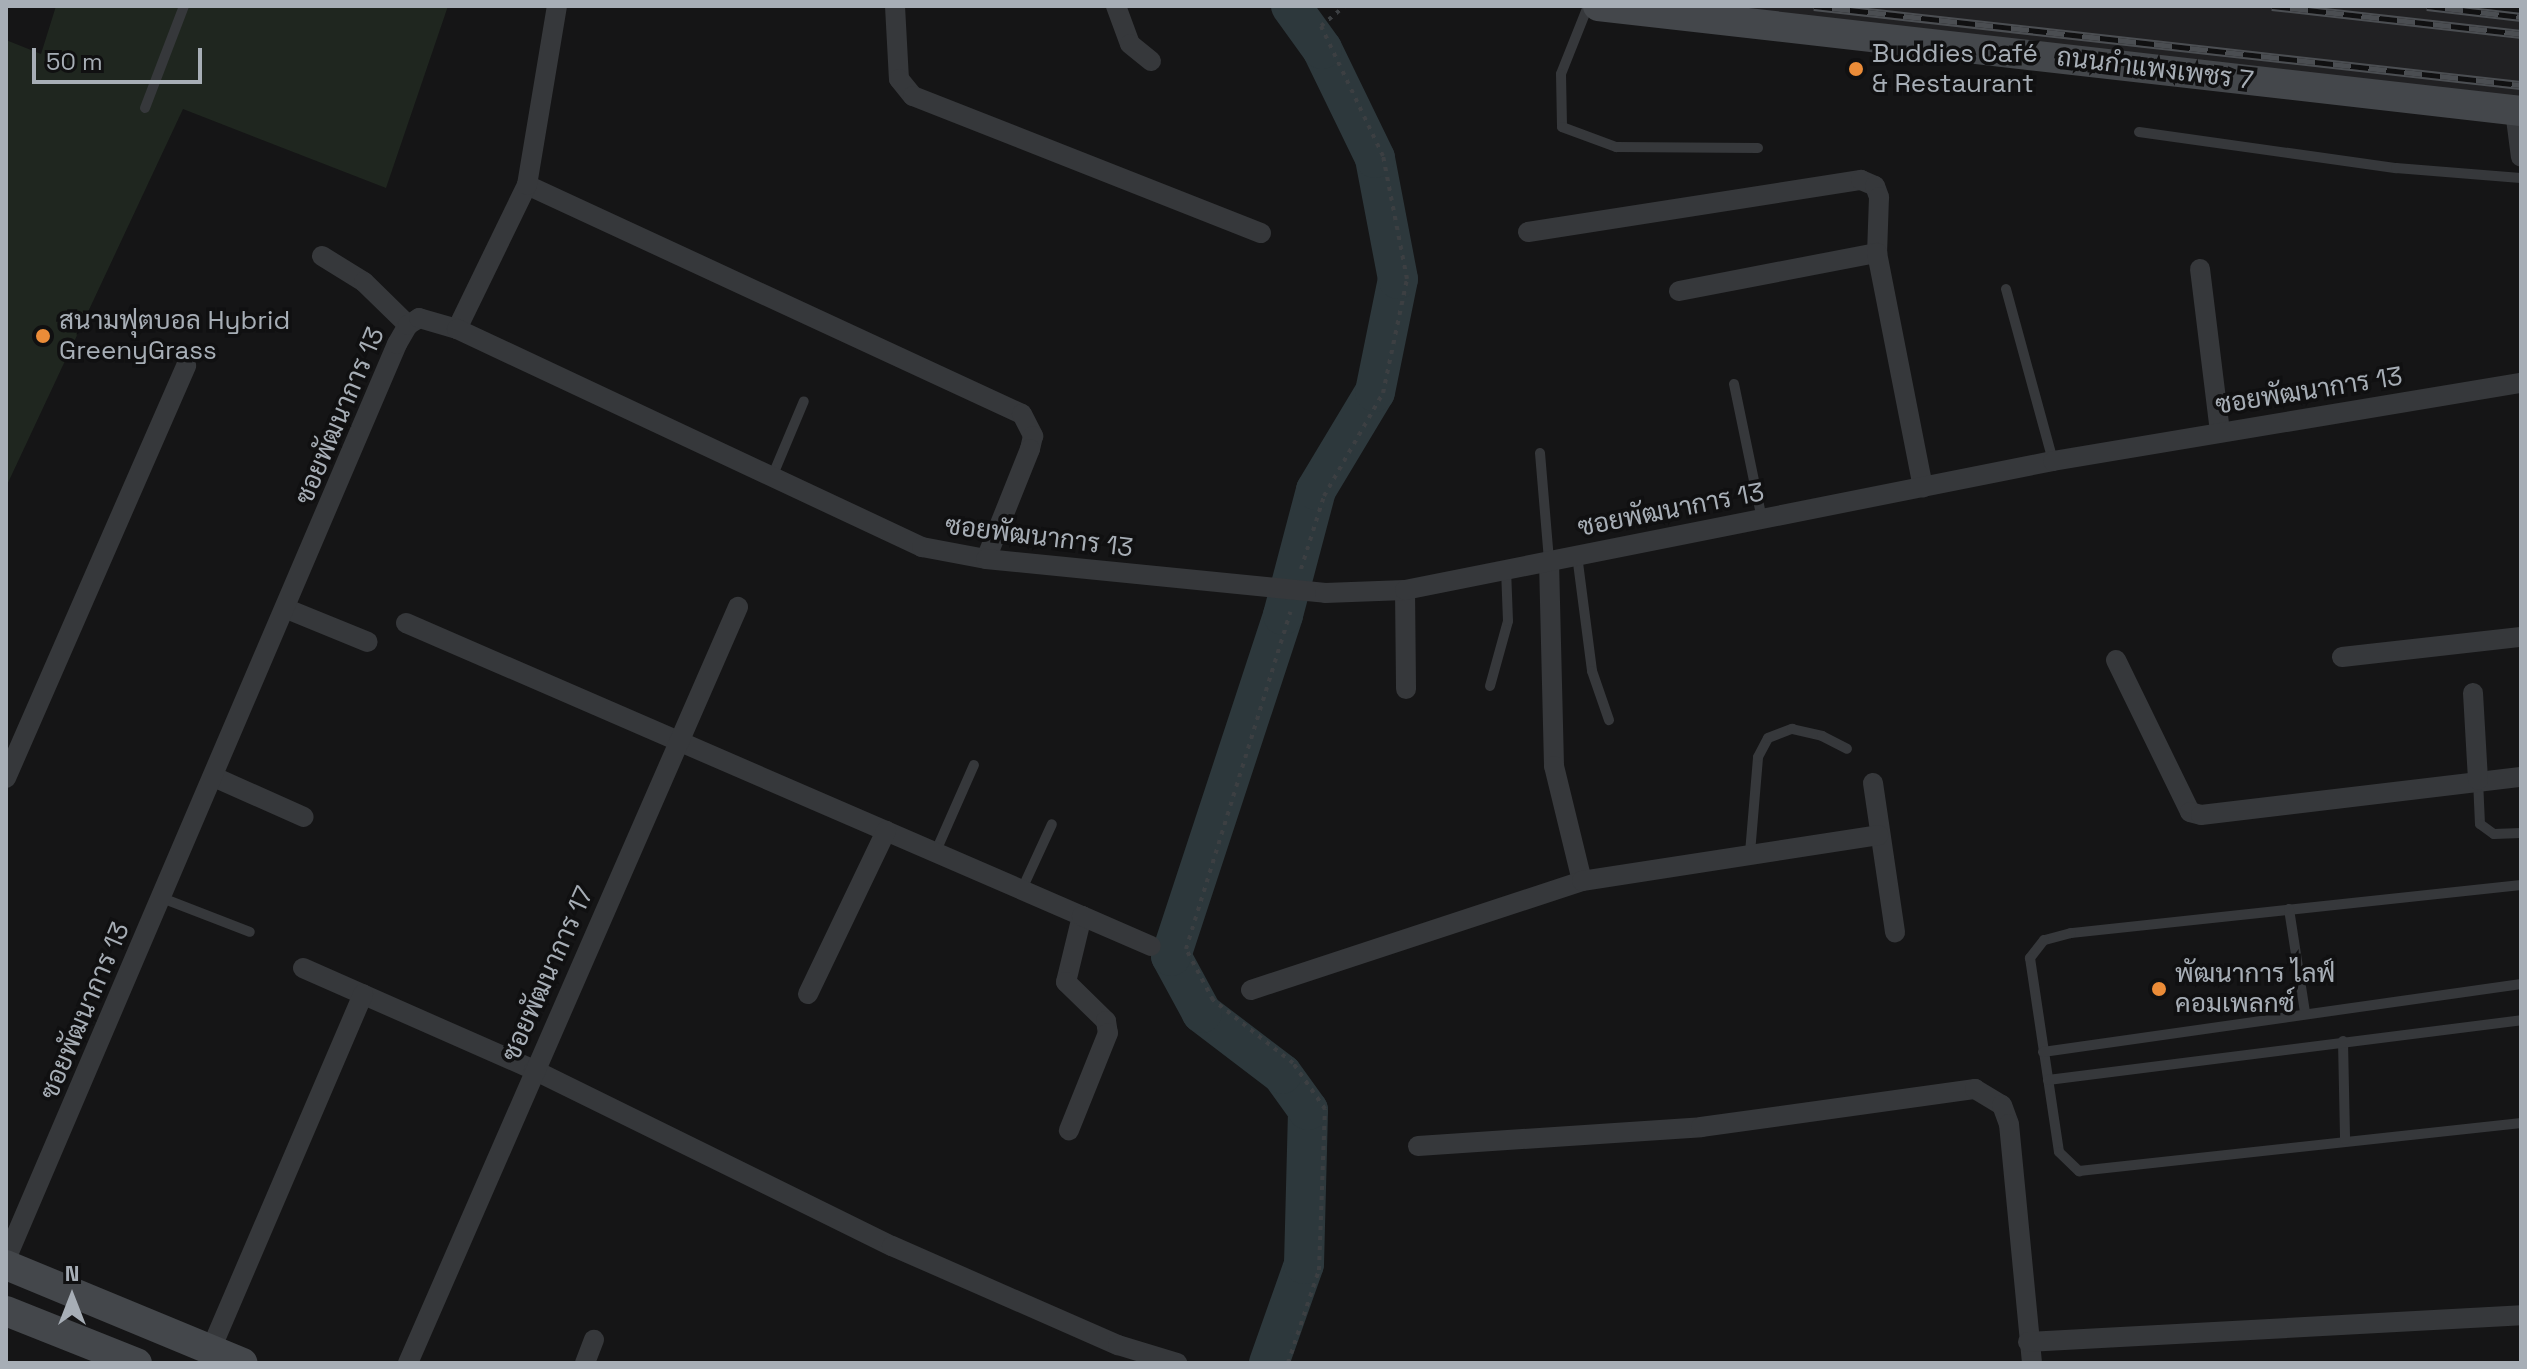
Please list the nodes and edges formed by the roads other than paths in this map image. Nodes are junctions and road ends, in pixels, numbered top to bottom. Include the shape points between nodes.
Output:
1 (184, 6) edge
2 (557, 6) edge
3 (895, 6) edge
4 (1116, 6) edge
5 (1588, 6) edge
6 (1598, 6) edge
7 (1151, 61) dead end
8 (145, 108) dead end
9 (2518, 111) edge
10 (2139, 132) dead end
11 (1758, 148) dead end
12 (2521, 157) edge
13 (2521, 178) edge
14 (527, 185) junction
15 (1528, 232) dead end
16 (1261, 233) dead end
17 (1877, 253) junction
18 (322, 256) dead end
19 (2200, 269) dead end
20 (2006, 289) dead end
21 (1679, 291) dead end
22 (408, 325) junction
23 (457, 329) junction
24 (186, 366) dead end
25 (2521, 383) edge
26 (1734, 384) dead end
27 (804, 401) dead end
28 (2220, 432) junction
29 (1540, 453) dead end
30 (2053, 461) junction
31 (772, 477) junction
32 (1923, 488) junction
33 (1762, 519) junction
34 (1577, 555) junction
35 (986, 559) junction
36 (1549, 561) junction
37 (1506, 569) junction
38 (1405, 590) junction
39 (738, 607) dead end
40 (287, 609) junction
41 (406, 623) dead end
42 (2521, 637) edge
43 (368, 642) dead end
44 (2342, 657) dead end
45 (2116, 660) dead end
46 (1490, 686) dead end
47 (1406, 689) dead end
48 (2473, 693) dead end
49 (1609, 720) dead end
50 (681, 741) junction
51 (1847, 749) dead end
52 (974, 765) dead end
53 (214, 777) junction
54 (2521, 777) edge
55 (6, 778) edge
56 (2478, 780) junction
57 (1873, 783) dead end
58 (304, 817) dead end
59 (1052, 824) dead end
60 (886, 831) junction
61 (2521, 833) edge
62 (1878, 835) junction
63 (936, 851) junction
64 (1750, 853) junction
65 (1582, 881) junction
66 (2521, 885) edge
67 (1023, 887) junction
68 (162, 898) junction
69 (2289, 909) junction
70 (1082, 916) junction
71 (250, 932) dead end
72 (1895, 932) dead end
73 (1151, 946) dead end
74 (303, 968) dead end
75 (2521, 984) edge
76 (1251, 990) dead end
77 (363, 994) junction
78 (808, 994) dead end
79 (2305, 1012) junction
80 (2521, 1020) edge
81 (2343, 1041) junction
82 (2043, 1052) junction
83 (534, 1070) junction
84 (2048, 1080) junction
85 (2521, 1123) edge
86 (1069, 1130) dead end
87 (2345, 1140) junction
88 (1418, 1146) dead end
89 (6, 1259) edge
90 (6, 1265) edge
91 (6, 1311) edge
92 (2521, 1315) edge
93 (594, 1340) dead end
94 (2028, 1342) junction
95 (211, 1349) junction
96 (97, 1355) edge
97 (137, 1363) edge
98 (243, 1363) edge
99 (408, 1363) edge
100 (585, 1363) edge
101 (1177, 1363) edge
102 (2032, 1363) edge

1 - 8 lane
2 - 14 street
3 - 16 street via 899,79 913,96
4 - 7 street via 1130,44
5 - 11 lane via 1561,74 1562,127 1616,147
6 - 9 street, ถนนกำแพงเพชร 7
9 - 12 street
10 - 13 lane via 2396,168
14 - 23 street
14 - 35 street via 1022,414 1033,436 1030,449
15 - 17 street via 1861,180 1875,186 1879,197
17 - 21 street
17 - 32 street
18 - 22 street via 364,282
19 - 28 street
20 - 30 lane
22 - 23 street, ซอยพัฒนาการ 13 via 433,319
22 - 40 street, ซอยพัฒนาการ 13
23 - 31 street, ซอยพัฒนาการ 13
24 - 55 street
25 - 28 street, ซอยพัฒนาการ 13
26 - 33 lane
27 - 31 lane
28 - 30 street, ซอยพัฒนาการ 13
29 - 36 lane
30 - 32 street, ซอยพัฒนาการ 13
31 - 35 street, ซอยพัฒนาการ 13 via 889,535
32 - 33 street, ซอยพัฒนาการ 13
33 - 34 street, ซอยพัฒนาการ 13
34 - 36 street, ซอยพัฒนาการ 13
34 - 49 lane via 1592,671
35 - 38 street, ซอยพัฒนาการ 13 via 1295,591
36 - 37 street, ซอยพัฒนาการ 13
36 - 65 street via 1554,766
37 - 38 street, ซอยพัฒนาการ 13
37 - 46 lane via 1508,621
38 - 47 street
39 - 50 street, ซอยพัฒนาการ 17
40 - 43 street
40 - 53 street, ซอยพัฒนาการ 13
41 - 50 street
42 - 44 street
45 - 56 street via 2190,812 2428,791
48 - 56 street
50 - 60 street
50 - 83 street, ซอยพัฒนาการ 17
51 - 64 lane via 1792,729 1768,738 1758,757
52 - 63 lane
53 - 58 street
53 - 68 street, ซอยพัฒนาการ 13
54 - 56 street
56 - 61 lane via 2480,824 2494,834
57 - 62 street
59 - 67 lane
60 - 63 street
60 - 78 street
62 - 64 street
62 - 72 street
63 - 67 street
64 - 65 street
65 - 76 street
66 - 69 lane
67 - 70 street
68 - 71 lane
68 - 89 street, ซอยพัฒนาการ 13
69 - 79 lane
69 - 82 lane via 2044,940 2030,958
70 - 73 street
70 - 86 street via 1066,982 1106,1021 1108,1033
74 - 77 street
75 - 79 lane
77 - 83 street
77 - 95 street
79 - 82 lane
80 - 81 lane
81 - 84 lane
81 - 87 lane
82 - 84 lane
83 - 99 street, ซอยพัฒนาการ 17
83 - 101 street via 892,1246 1118,1345
84 - 87 lane via 2059,1152 2079,1171
85 - 87 lane
88 - 94 street via 1701,1127 1975,1089 2002,1105 2009,1124
90 - 95 street
91 - 96 street
92 - 94 street
93 - 100 street
94 - 102 street
95 - 98 street
96 - 97 street

